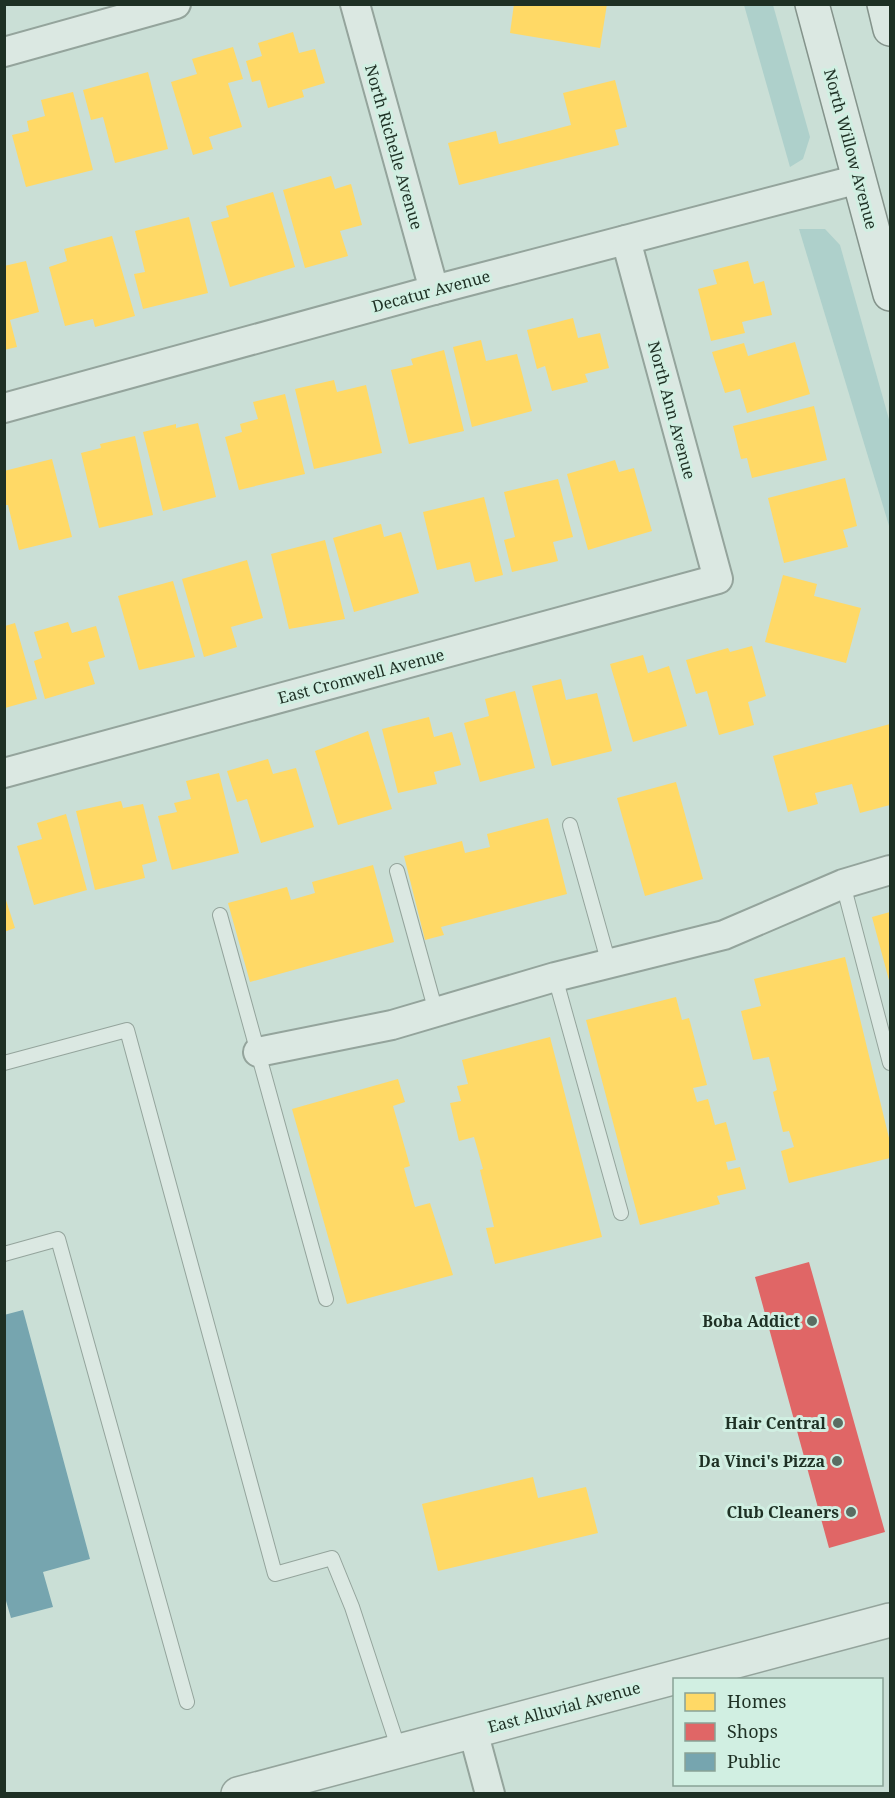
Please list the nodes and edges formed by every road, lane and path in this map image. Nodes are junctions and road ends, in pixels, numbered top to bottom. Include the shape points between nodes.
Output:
1 (176, 4) edge
2 (355, 4) edge
3 (812, 4) edge
4 (884, 4) edge
5 (891, 29) edge
6 (4, 52) edge
7 (859, 179) junction
8 (891, 189) edge
9 (626, 240) junction
10 (434, 290) junction
11 (891, 294) edge
12 (4, 408) edge
13 (718, 579) joint
14 (4, 773) edge
15 (570, 825) dead end
16 (891, 870) edge
17 (397, 872) dead end
18 (843, 884) junction
19 (220, 915) dead end
20 (609, 964) junction
21 (555, 977) junction
22 (436, 1012) junction
23 (258, 1052) junction
24 (4, 1063) edge
25 (891, 1063) edge
26 (621, 1213) dead end
27 (4, 1254) edge
28 (326, 1299) dead end
29 (891, 1620) edge
30 (187, 1702) dead end
31 (473, 1731) junction
32 (399, 1750) junction
33 (237, 1794) edge
34 (490, 1794) edge

1 - 6 street
2 - 10 street, North Richelle Avenue
3 - 7 street, North Willow Avenue
4 - 5 street
7 - 8 street
7 - 9 street, Decatur Avenue
7 - 11 street, North Willow Avenue
9 - 10 street, Decatur Avenue
9 - 13 street, North Ann Avenue
10 - 12 street, Decatur Avenue
13 - 14 street, East Cromwell Avenue
15 - 20 lane
16 - 18 street
17 - 22 lane
18 - 20 street via 724,935
18 - 25 lane
19 - 23 lane
20 - 21 street
21 - 22 street
21 - 26 lane
22 - 23 street via 392,1025
23 - 28 lane
24 - 32 lane via 127,1030 275,1574 332,1558
27 - 30 lane via 58,1239
29 - 31 street, East Alluvial Avenue
31 - 32 street, East Alluvial Avenue
31 - 34 street
32 - 33 street, East Alluvial Avenue

